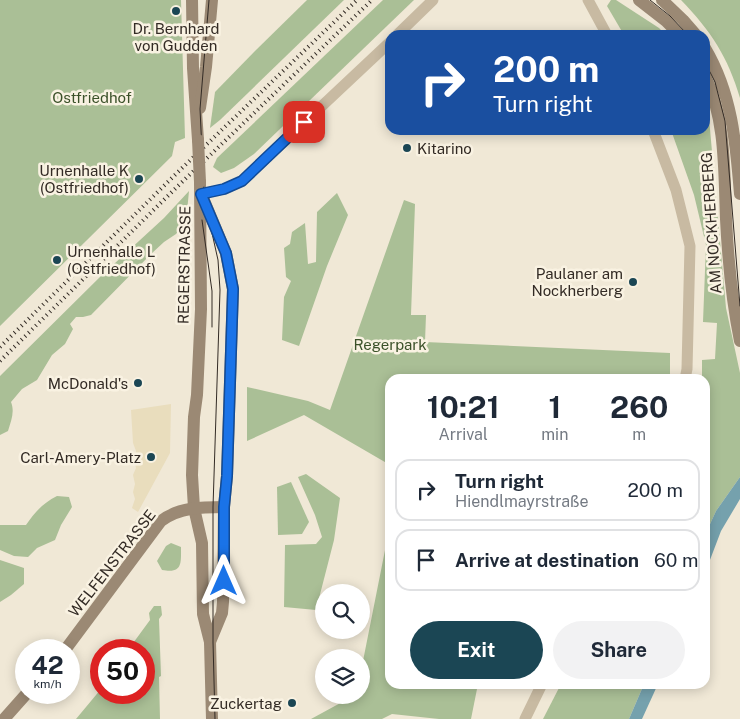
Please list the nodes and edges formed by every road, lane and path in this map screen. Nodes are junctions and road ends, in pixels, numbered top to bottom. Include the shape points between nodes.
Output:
1 (192, 0) edge
2 (212, 0) edge
3 (433, 0) edge
4 (588, 0) edge
5 (639, 0) edge
6 (662, 0) edge
7 (403, 30) edge
8 (604, 30) edge
9 (675, 30) edge
10 (692, 30) edge
11 (385, 50) edge
12 (710, 58) edge
13 (710, 88) edge
14 (198, 135) junction
15 (655, 135) edge
16 (201, 188) junction
17 (740, 194) edge
18 (740, 341) edge
19 (686, 374) edge
20 (224, 507) junction
21 (194, 508) junction
22 (73, 639) edge
23 (210, 642) junction
24 (540, 689) edge
25 (17, 704) edge
26 (4, 719) edge
27 (212, 719) edge
28 (525, 719) edge

1 - 14 main road via 192,68
2 - 14 main road
3 - 7 street
4 - 8 street
5 - 9 main road
6 - 10 main road
11 - 16 street via 242,181 224,189
12 - 17 main road, AM NOCKHERBERG via 729,103
13 - 18 main road, AM NOCKHERBERG via 720,122 730,268
14 - 16 main road, bridge
15 - 19 street via 676,190 690,246
16 - 20 main road, REGERSTRASSE via 226,253 233,289
16 - 21 main road, REGERSTRASSE via 201,309 192,475
20 - 21 main road, WELFENSTRASSE
20 - 23 main road, REGERSTRASSE via 222,613
21 - 22 main road, WELFENSTRASSE via 161,521
21 - 23 main road, REGERSTRASSE via 202,543 203,614
23 - 27 main road, REGERSTRASSE
24 - 28 street
25 - 26 main road

